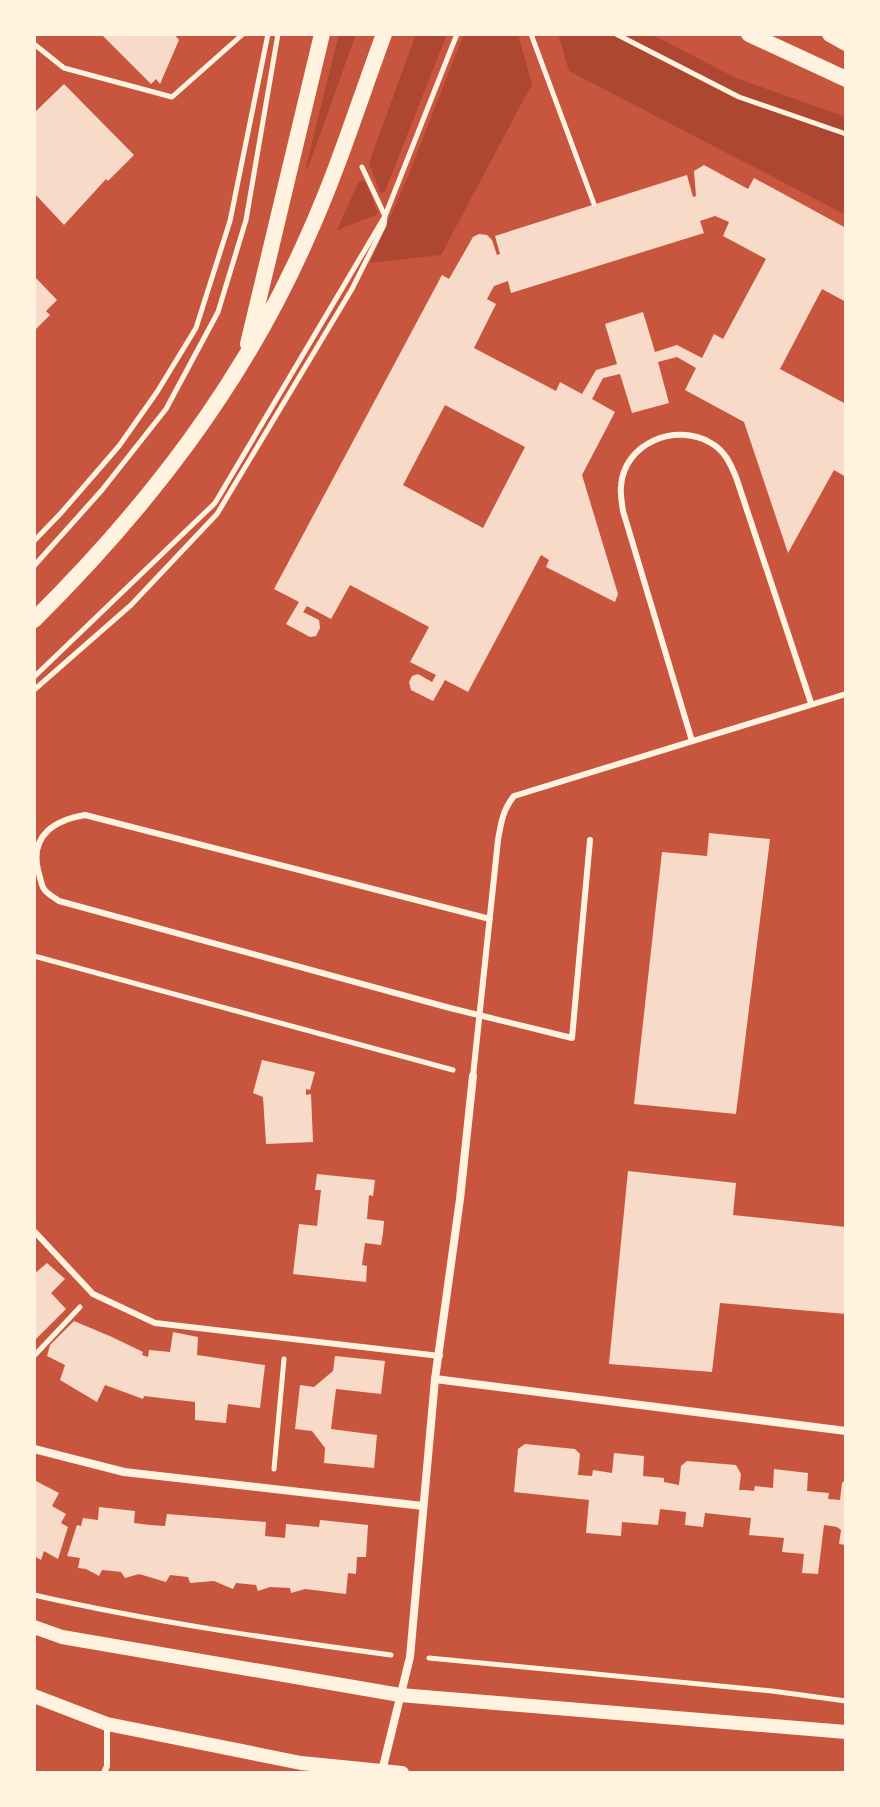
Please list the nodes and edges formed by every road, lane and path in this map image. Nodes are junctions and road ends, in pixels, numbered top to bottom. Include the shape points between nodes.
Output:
1 (243, 34) edge
2 (268, 34) edge
3 (278, 34) edge
4 (322, 34) edge
5 (384, 34) edge
6 (457, 34) edge
7 (531, 34) edge
8 (616, 34) edge
9 (749, 34) edge
10 (830, 34) edge
11 (846, 43) edge
12 (34, 44) edge
13 (846, 79) edge
14 (846, 134) edge
15 (345, 141) junction
16 (594, 204) dead end
17 (385, 216) junction
18 (245, 355) junction
19 (34, 541) edge
20 (34, 566) edge
21 (34, 620) edge
22 (34, 677) edge
23 (34, 690) edge
24 (846, 694) edge
25 (811, 703) junction
26 (692, 741) junction
27 (590, 840) dead end
28 (490, 919) junction
29 (34, 956) edge
30 (480, 1016) junction
31 (473, 1076) junction
32 (34, 1231) edge
33 (93, 1294) junction
34 (286, 1338) junction
35 (34, 1356) edge
36 (440, 1356) junction
37 (435, 1379) junction
38 (846, 1431) edge
39 (34, 1449) edge
40 (272, 1489) junction
41 (423, 1506) junction
42 (34, 1595) edge
43 (34, 1627) edge
44 (410, 1657) junction
45 (400, 1695) junction
46 (34, 1696) edge
47 (846, 1701) edge
48 (107, 1724) junction
49 (846, 1732) edge
50 (300, 1768) edge
51 (382, 1771) junction
52 (104, 1773) edge
53 (402, 1773) edge

1 - 12 path via 172,97 64,68
2 - 19 path via 230,221 196,328 119,446
3 - 20 path via 246,220 218,312 166,409
4 - 18 main road
5 - 15 main road
6 - 17 path
7 - 16 path
8 - 14 path via 739,97
9 - 13 main road
10 - 11 main road
15 - 17 path
15 - 18 main road via 308,237
17 - 22 path via 215,503
17 - 23 path via 352,289 217,514 131,605
18 - 21 main road via 206,420 146,500
24 - 25 lane
25 - 26 lane
25 - 26 lane via 728,457 688,434 661,437 640,446 628,465 621,484 623,511
26 - 28 lane via 514,796 502,818
27 - 30 lane via 572,1038
28 - 30 lane
28 - 30 lane via 85,815 63,819 37,848 43,889 59,901
29 - 31 path
30 - 31 lane
31 - 36 street
32 - 33 lane
33 - 34 lane via 155,1323
33 - 35 path
34 - 36 lane
34 - 40 path
36 - 37 street
37 - 38 street
37 - 41 street
39 - 40 street via 124,1472
40 - 41 street
41 - 44 street
42 - 44 path via 269,1638
43 - 45 street via 62,1637
44 - 45 street
44 - 47 path
45 - 49 street
45 - 51 street
46 - 48 street
48 - 50 street
48 - 52 lane
50 - 51 street
51 - 53 street

